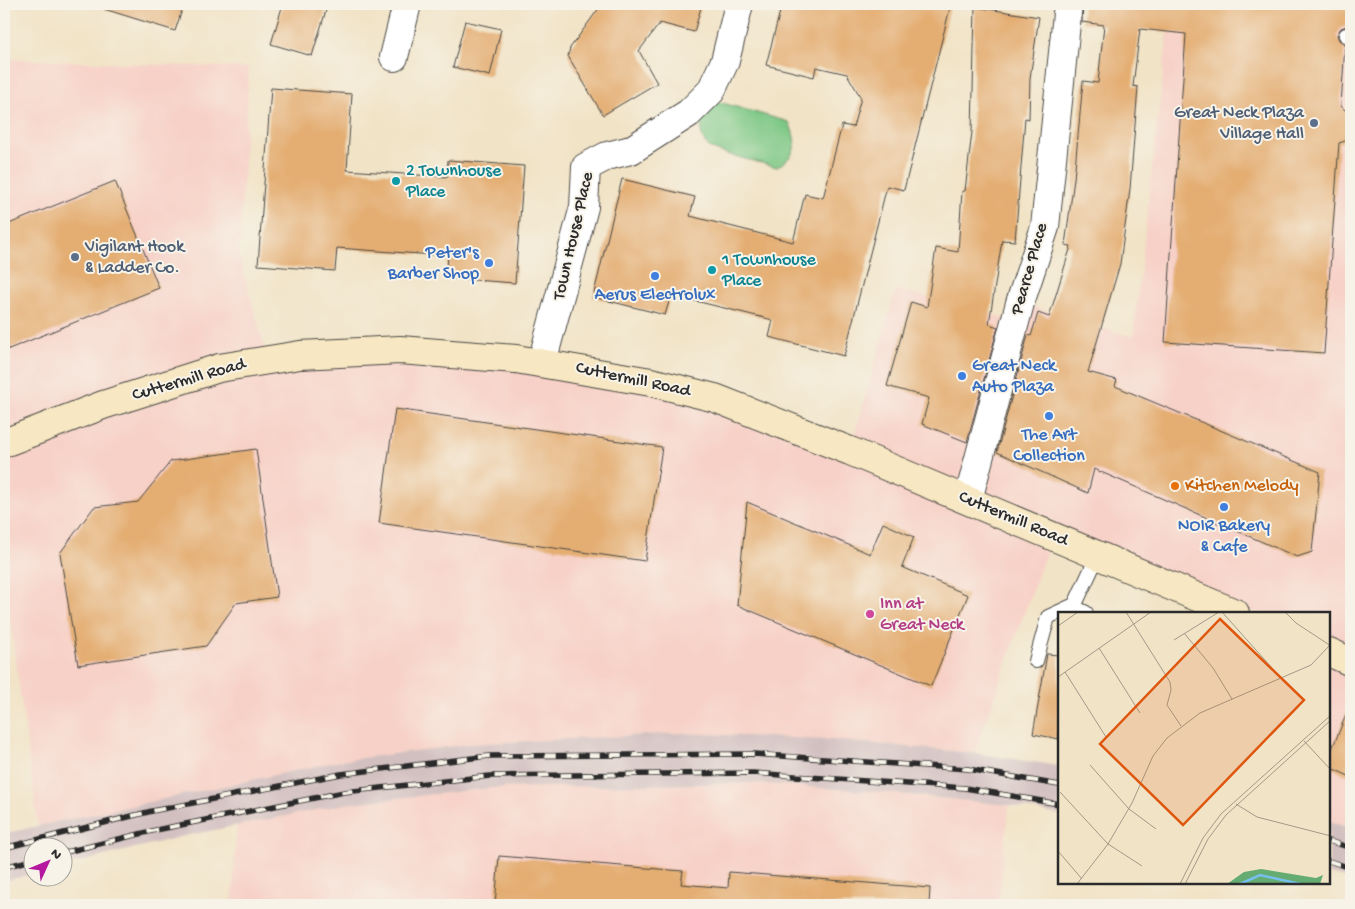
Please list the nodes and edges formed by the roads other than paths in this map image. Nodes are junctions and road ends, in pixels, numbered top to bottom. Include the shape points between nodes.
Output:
1 (407, 4) edge
2 (739, 4) edge
3 (1068, 4) edge
4 (394, 57) dead end
5 (542, 362) junction
6 (4, 443) edge
7 (968, 500) junction
8 (1098, 555) junction
9 (1204, 607) edge
10 (1072, 610) edge
11 (1230, 612) edge
12 (1058, 614) edge
13 (1330, 652) edge
14 (1036, 661) dead end
15 (1351, 662) edge

1 - 4 street
2 - 5 street, Town House Place via 725,61 711,91 689,113 631,150 607,156 586,167 584,207
3 - 7 street, Pearce Place via 1045,227 1020,303
5 - 6 main road, Cuttermill Road via 400,350 281,358 219,368 103,405
5 - 7 main road, Cuttermill Road via 651,382 715,398
7 - 8 main road, Cuttermill Road
8 - 9 main road, Cuttermill Road
8 - 10 lane
9 - 11 main road, Cuttermill Road
12 - 14 lane via 1048,617
13 - 15 main road

